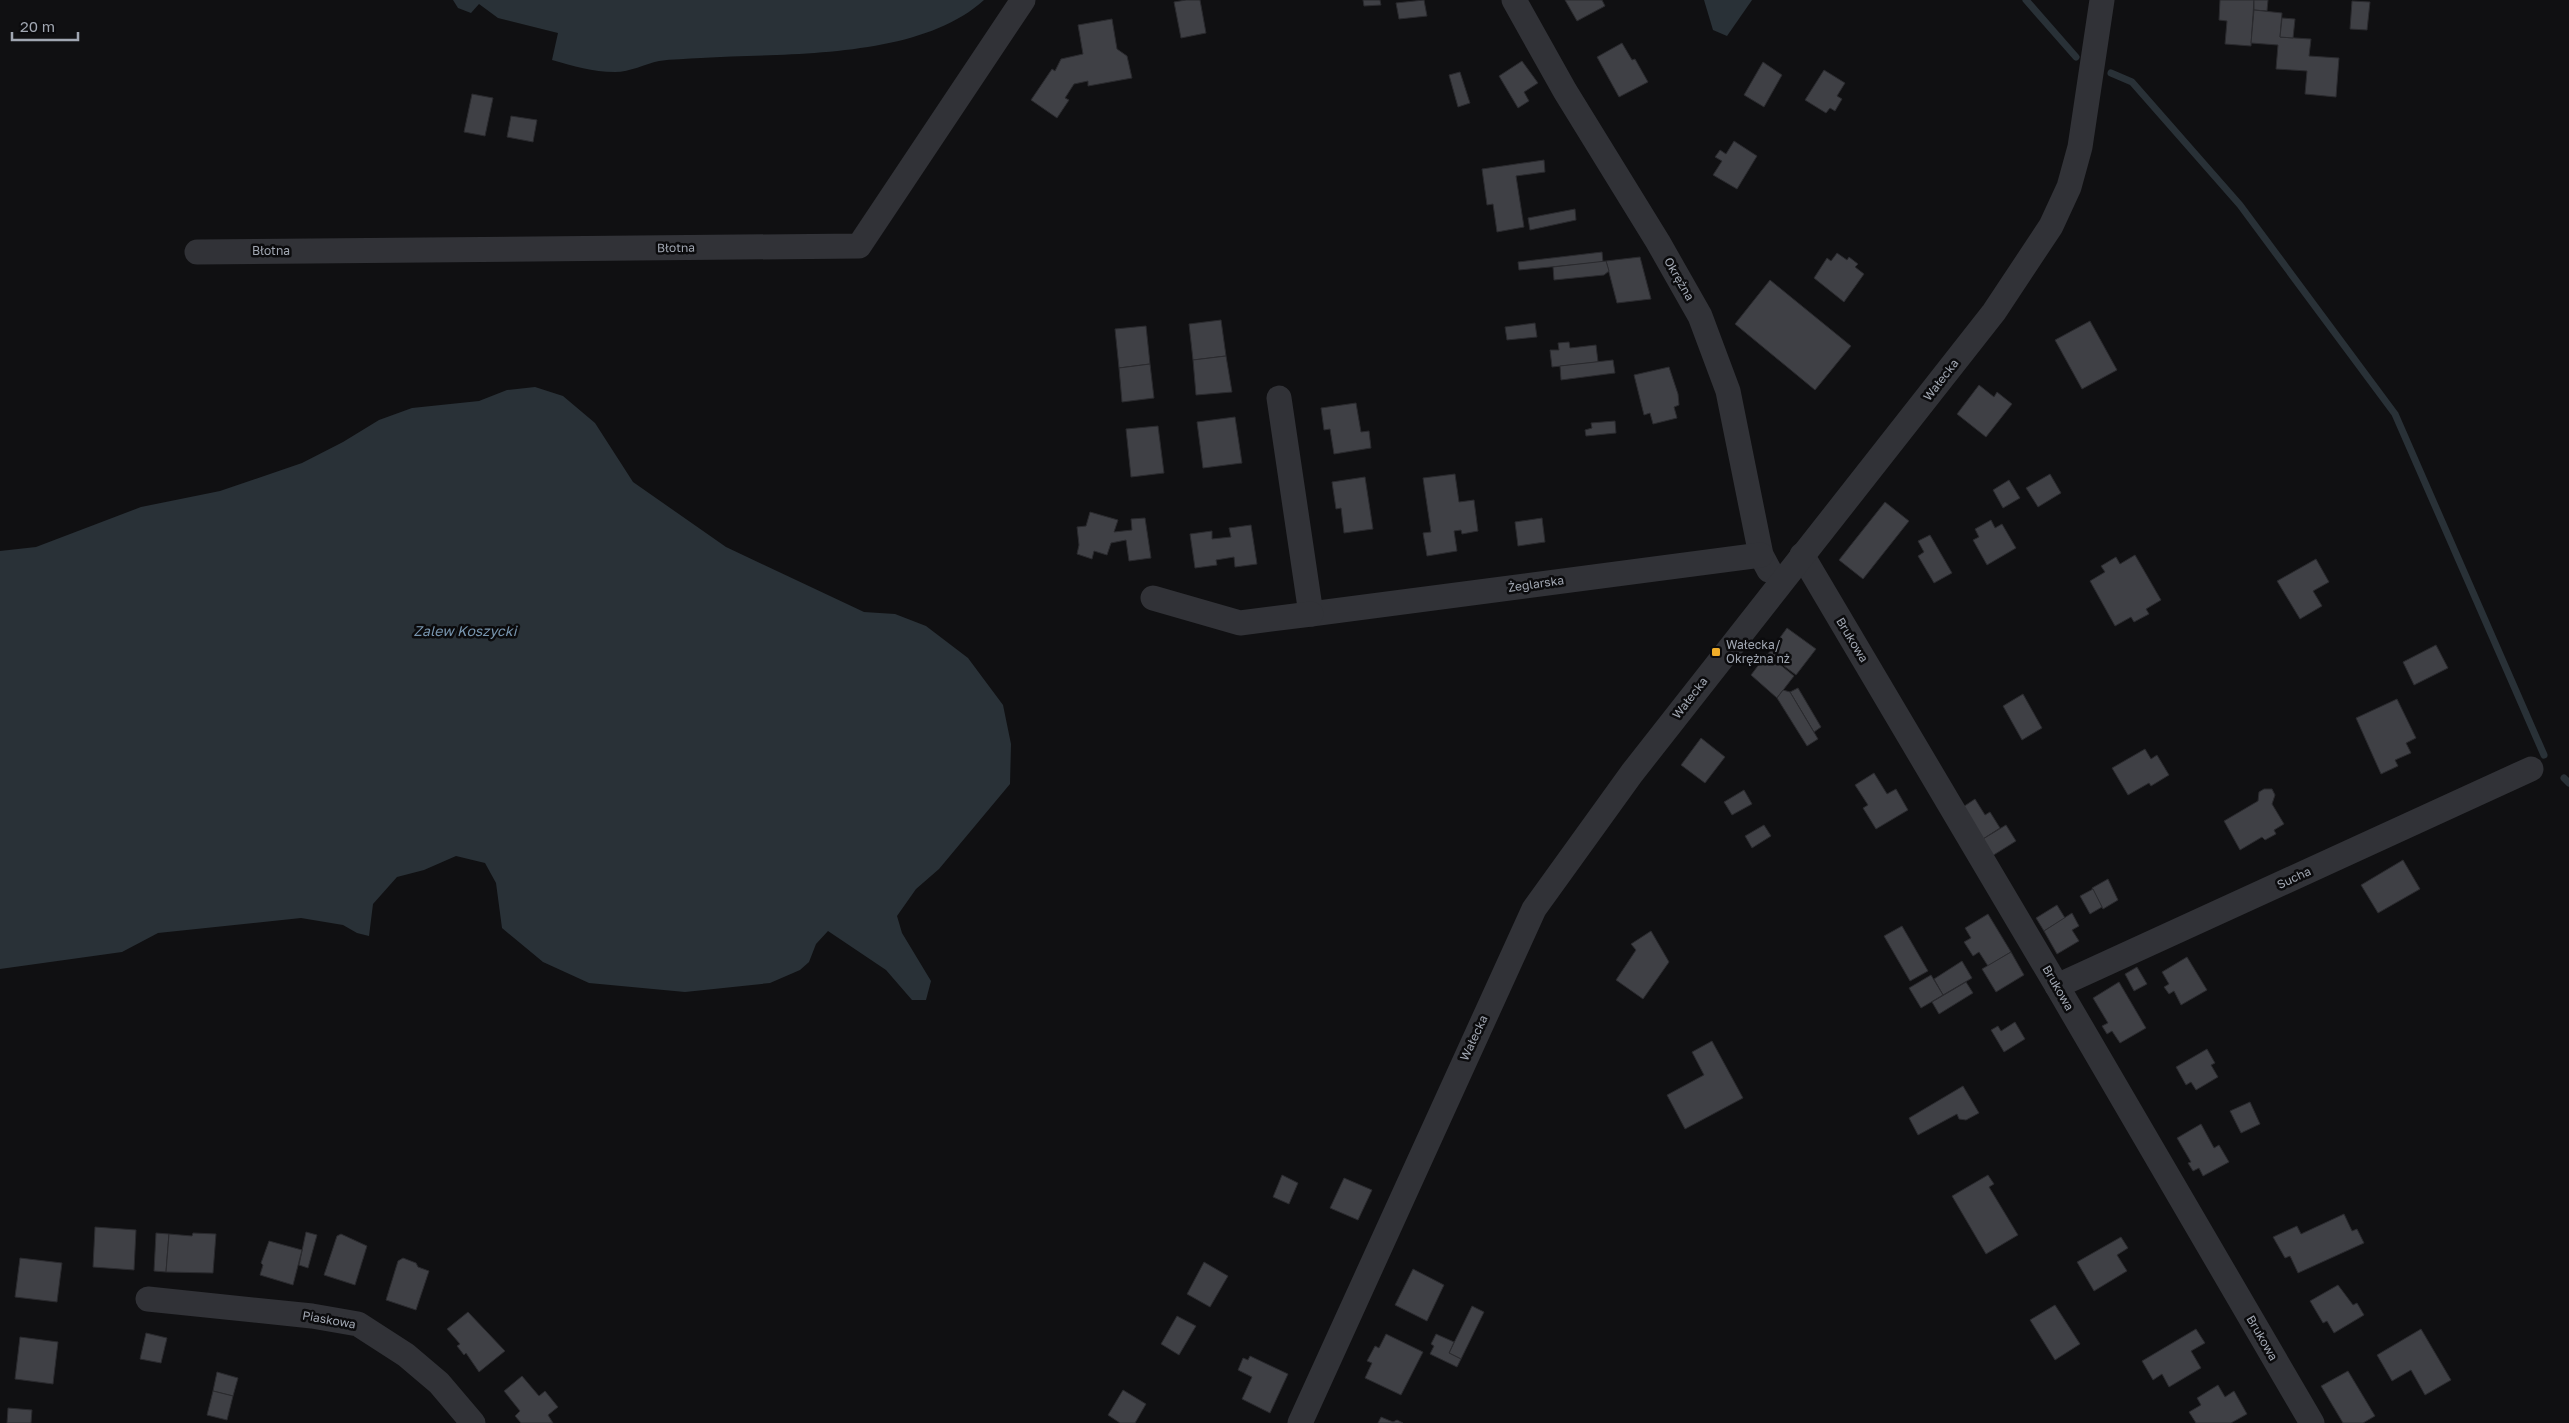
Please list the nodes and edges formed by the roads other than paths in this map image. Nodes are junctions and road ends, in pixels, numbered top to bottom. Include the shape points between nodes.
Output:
1 (1023, 0) edge
2 (1514, 0) edge
3 (2102, 0) edge
4 (197, 252) dead end
5 (1280, 398) dead end
6 (1761, 555) junction
7 (1802, 555) junction
8 (1782, 582) junction
9 (1154, 598) dead end
10 (1311, 614) junction
11 (2531, 769) dead end
12 (2057, 986) junction
13 (148, 1299) dead end
14 (473, 1423) edge
15 (1300, 1423) edge
16 (2312, 1423) edge

1 - 4 street, Błotna via 859,246
2 - 6 street, Okrężna via 1700,316 1728,391
3 - 7 street, Wałecka via 2080,147 2069,187 2051,226 1994,312
5 - 10 street
6 - 8 street, Okrężna via 1770,572
6 - 10 street, Żeglarska
7 - 8 street, Wałecka
7 - 12 street, Brukowa
8 - 15 street, Wałecka via 1632,773 1534,909
9 - 10 street, Żeglarska via 1240,623
11 - 12 street, Sucha
12 - 16 street, Brukowa
13 - 14 street, Piaskowa via 312,1316 358,1324 406,1355 439,1383

